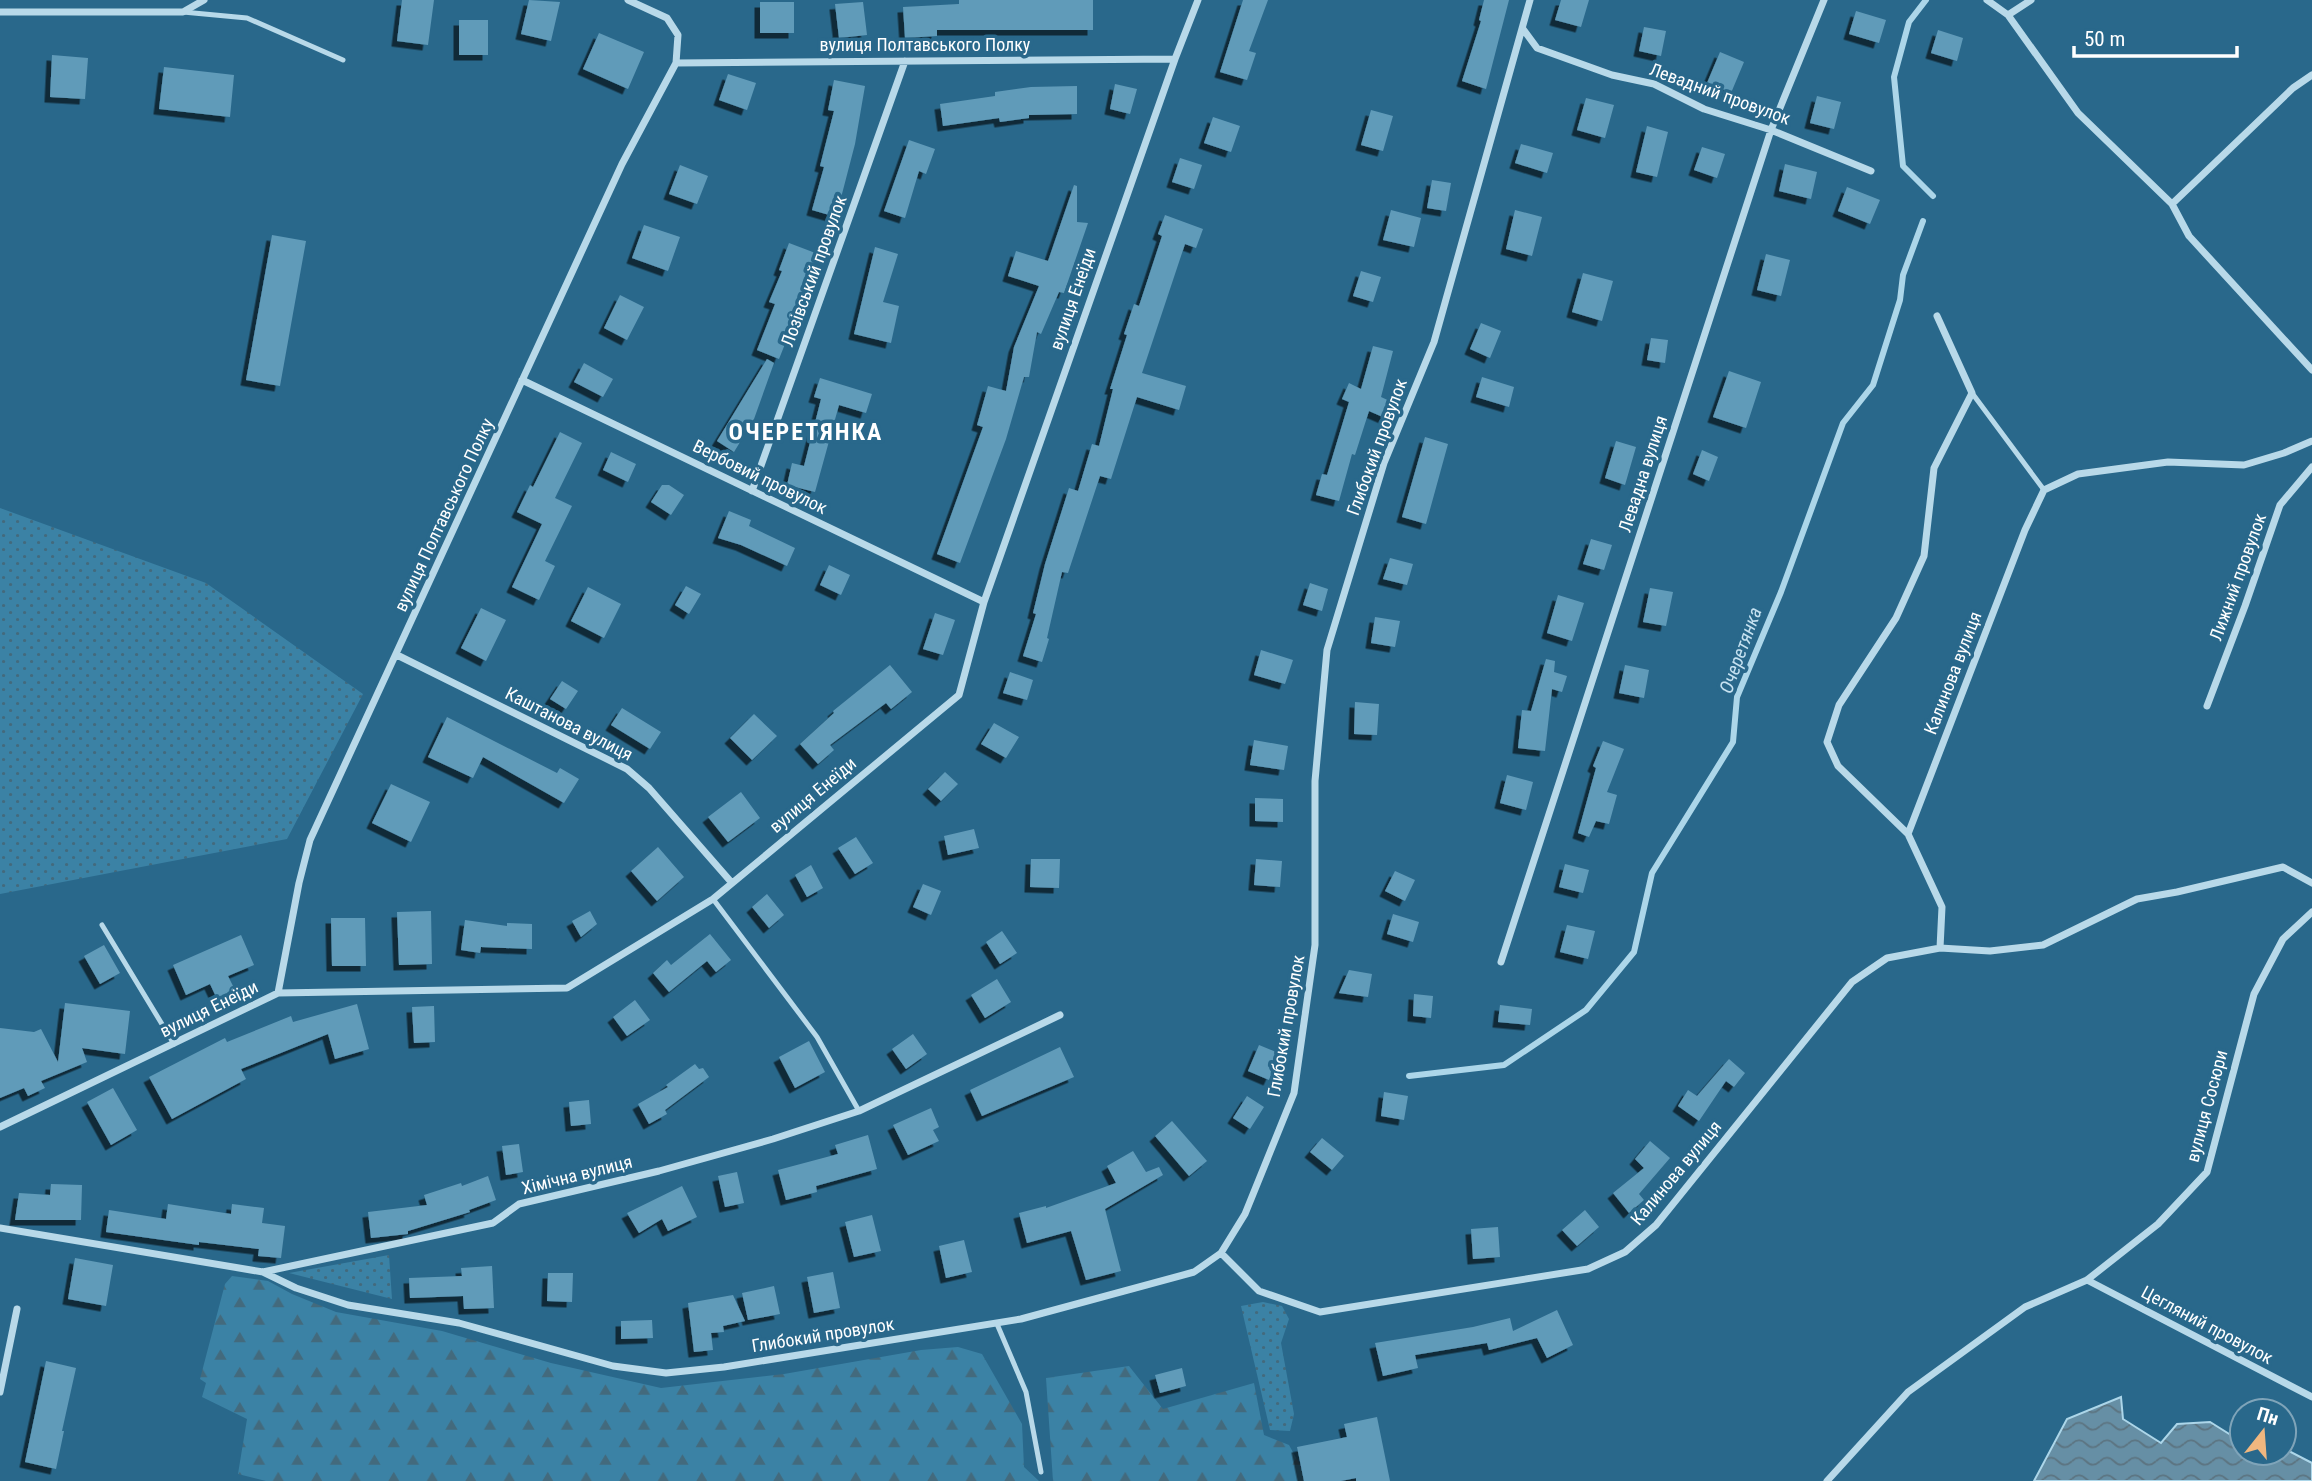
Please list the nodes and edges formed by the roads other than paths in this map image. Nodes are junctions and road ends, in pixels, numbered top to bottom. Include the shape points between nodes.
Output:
1 (204, 0) edge
2 (628, 0) edge
3 (1198, 0) edge
4 (1531, 0) edge
5 (1824, 0) edge
6 (1987, 0) edge
7 (2031, 0) edge
8 (0, 12) edge
9 (183, 12) junction
10 (2008, 15) junction
11 (1523, 29) junction
12 (1175, 59) junction
13 (343, 60) dead end
14 (905, 61) junction
15 (676, 63) junction
16 (2312, 75) edge
17 (1771, 130) junction
18 (1871, 172) dead end
19 (2172, 204) junction
20 (1937, 316) dead end
21 (2312, 370) edge
22 (522, 380) junction
23 (1972, 393) junction
24 (2312, 441) edge
25 (2312, 467) edge
26 (2045, 490) junction
27 (752, 491) junction
28 (984, 602) junction
29 (397, 655) junction
30 (2207, 706) dead end
31 (1908, 834) junction
32 (732, 883) junction
33 (2312, 883) edge
34 (712, 899) junction
35 (2312, 912) edge
36 (102, 925) dead end
37 (1940, 948) junction
38 (1501, 962) dead end
39 (278, 993) junction
40 (1060, 1015) dead end
41 (174, 1044) junction
42 (859, 1111) junction
43 (0, 1126) edge
44 (0, 1228) edge
45 (1221, 1253) junction
46 (262, 1272) junction
47 (2087, 1280) junction
48 (18, 1309) dead end
49 (997, 1324) junction
50 (0, 1392) edge
51 (2312, 1397) edge
52 (1041, 1472) dead end
53 (1827, 1481) edge

1 - 9 street
2 - 15 street via 667,18 678,35
3 - 12 street, вулиця Енеїди
4 - 11 street, Глибокий провулок
5 - 17 street, Левадна вулиця
6 - 10 street
7 - 10 street
8 - 9 street
9 - 13 lane via 247,18
10 - 19 street via 2078,113
11 - 17 street, Левадний провулок via 1536,48 1612,75 1654,84 1704,109
11 - 45 street, Глибокий провулок via 1434,342 1384,463 1327,650 1315,780 1315,944 1294,1093 1245,1214
12 - 14 street, вулиця Полтавського Полку
12 - 28 street, вулиця Енеїди
14 - 15 street, вулиця Полтавського Полку
14 - 27 street, Лозівський провулок
15 - 22 street, вулиця Полтавського Полку via 622,164
16 - 19 street
17 - 18 street, Левадний провулок
17 - 38 street, Левадна вулиця
19 - 21 street via 2189,236
20 - 23 street
22 - 27 street, Вербовий провулок
22 - 29 street, вулиця Полтавського Полку
23 - 26 lane
23 - 31 street via 1934,468 1924,556 1896,618 1839,705 1827,742 1839,766
24 - 26 street via 2244,465 2168,463 2078,474
25 - 30 street, Лижний провулок via 2280,505
26 - 31 street, Калинова вулиця via 2025,530
27 - 28 street, Вербовий провулок
28 - 32 street, вулиця Енеїди via 959,695
29 - 32 street, Каштанова вулиця via 627,769
29 - 39 street, вулиця Полтавського Полку via 310,840
31 - 37 street via 1942,907
32 - 34 street, вулиця Енеїди
33 - 37 street, Калинова вулиця via 2283,867 2137,899 2043,945 1990,951
34 - 39 street, вулиця Енеїди via 567,988
34 - 42 lane via 817,1037
35 - 47 street, вулиця Сосюри via 2283,939 2254,994 2207,1172 2158,1224
36 - 41 lane
37 - 45 street, Калинова вулиця via 1887,958 1852,982 1656,1225 1625,1252 1588,1269 1320,1312 1259,1291
39 - 41 street, вулиця Енеїди
40 - 42 street, Хімічна вулиця
41 - 43 street, вулиця Енеїди
42 - 46 street, Хімічна вулиця via 659,1171 519,1204 493,1223
44 - 46 street, Хімічна вулиця
45 - 49 street, Глибокий провулок via 1194,1272
46 - 49 street, Глибокий провулок via 348,1305 459,1324 614,1366 666,1373
47 - 51 street, Цегляний провулок
47 - 53 street, вулиця Сосюри via 2025,1307 1908,1392
48 - 50 street
49 - 52 lane via 1026,1392

